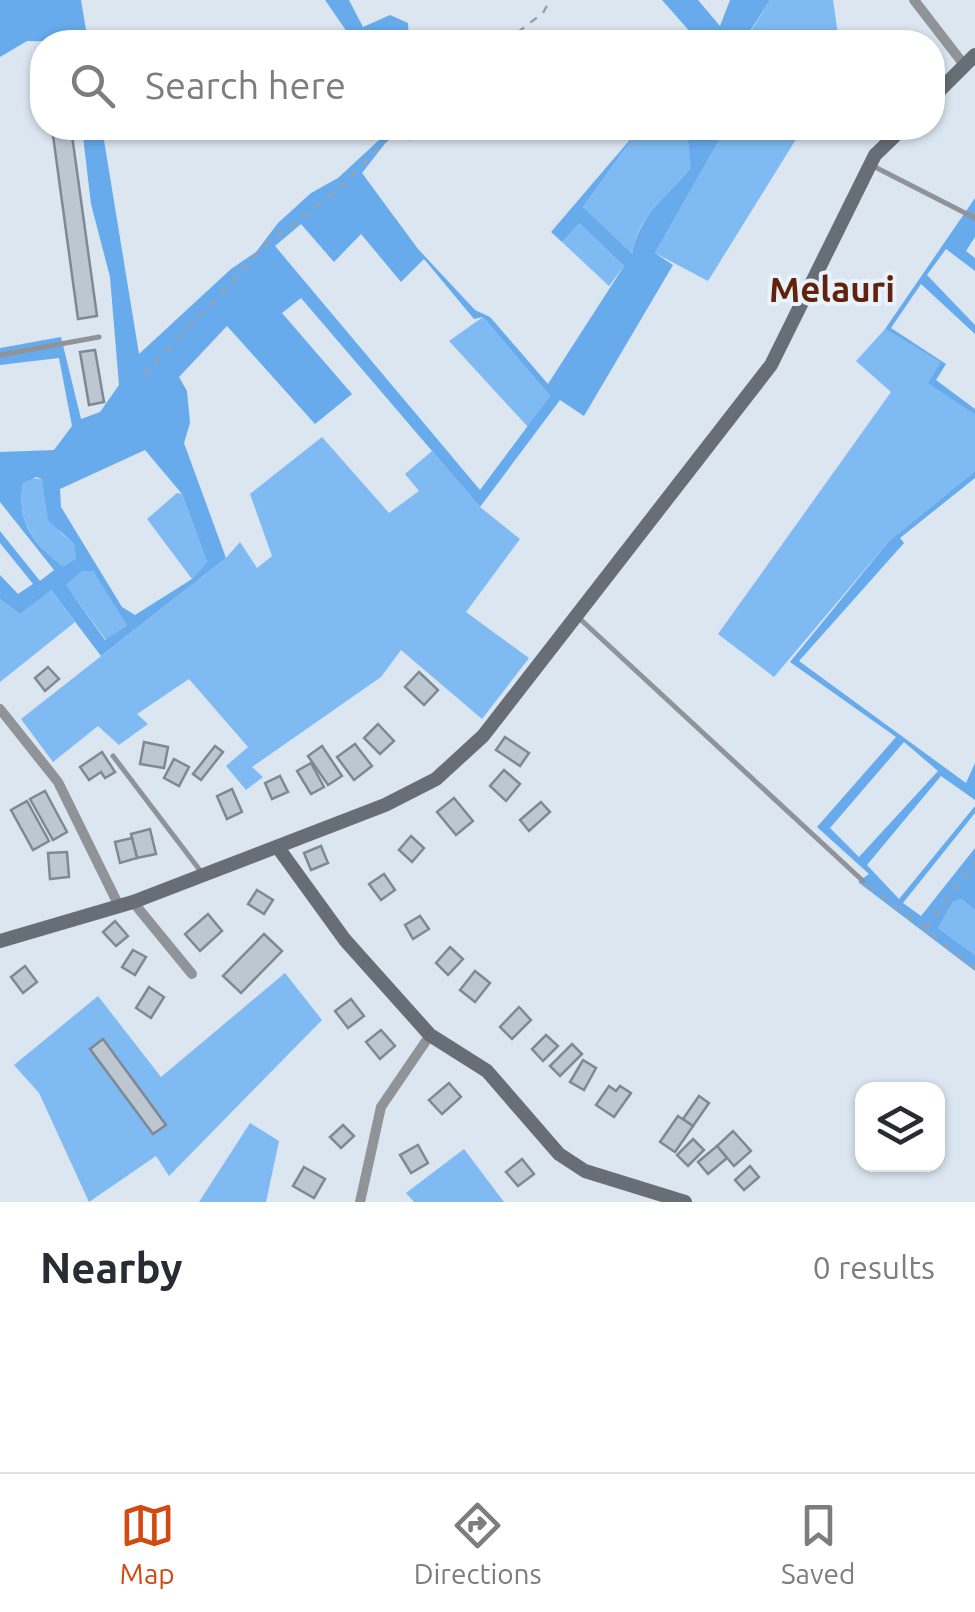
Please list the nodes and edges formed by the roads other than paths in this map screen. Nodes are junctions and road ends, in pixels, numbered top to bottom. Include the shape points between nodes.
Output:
1 (914, 0) edge
2 (942, 30) edge
3 (945, 33) edge
4 (970, 60) edge
5 (945, 85) edge
6 (892, 140) edge
7 (871, 164) junction
8 (975, 218) edge
9 (100, 337) dead end
10 (0, 354) edge
11 (577, 616) junction
12 (0, 709) edge
13 (113, 756) dead end
14 (279, 849) junction
15 (204, 876) junction
16 (862, 881) road end
17 (126, 904) junction
18 (0, 941) edge
19 (192, 974) dead end
20 (430, 1035) junction
21 (360, 1202) edge
22 (684, 1202) edge

1 - 2 street
3 - 4 street
4 - 5 street
6 - 7 street
7 - 8 lane
7 - 11 street via 770,365
9 - 10 lane
11 - 14 street via 484,736 436,780
11 - 16 lane
12 - 17 street via 58,782
13 - 15 lane
14 - 15 street
14 - 20 street via 345,940
15 - 17 street
17 - 18 street
17 - 19 street
20 - 21 street via 381,1106
20 - 22 street via 487,1071 559,1154 585,1171

